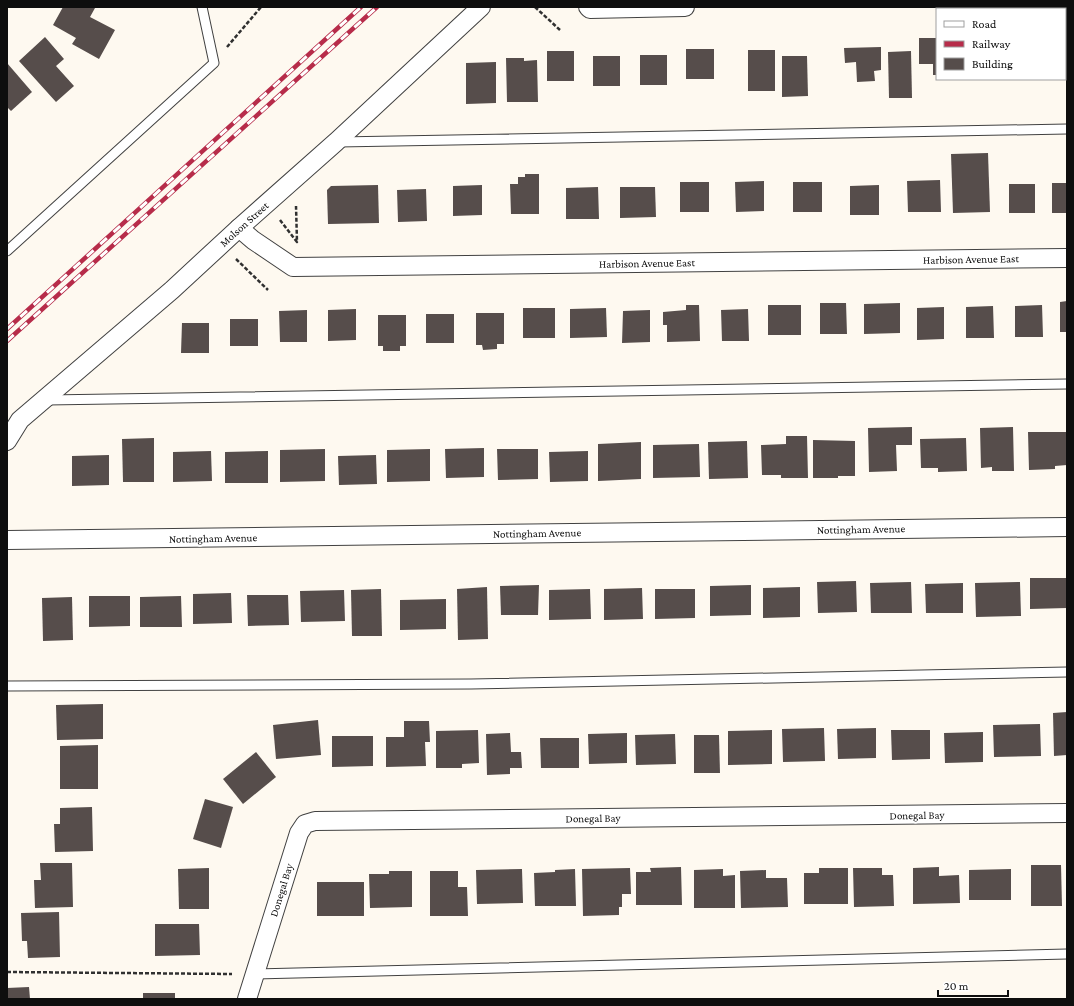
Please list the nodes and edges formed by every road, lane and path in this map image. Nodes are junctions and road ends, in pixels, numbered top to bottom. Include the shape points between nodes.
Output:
1 (202, 7) edge
2 (261, 7) edge
3 (481, 7) edge
4 (535, 7) edge
5 (588, 7) edge
6 (685, 7) edge
7 (560, 30) dead end
8 (214, 63) junction
9 (1067, 129) edge
10 (336, 142) junction
11 (296, 202) dead end
12 (278, 217) dead end
13 (239, 228) junction
14 (7, 251) edge
15 (234, 258) dead end
16 (1067, 258) edge
17 (268, 290) dead end
18 (1067, 384) edge
19 (44, 400) junction
20 (7, 441) edge
21 (1067, 527) edge
22 (7, 540) edge
23 (1067, 672) edge
24 (7, 686) edge
25 (1067, 813) edge
26 (1067, 954) edge
27 (7, 972) edge
28 (255, 974) junction
29 (247, 999) edge

1 - 8 lane
2 - 8 path
3 - 10 street, Molson Street
4 - 7 path
5 - 6 street
8 - 14 lane
9 - 10 lane
10 - 13 street, Molson Street
11 - 12 path via 297,242
13 - 16 street, Harbison Avenue East via 293,267
13 - 19 street, Molson Street via 172,290
15 - 17 path
18 - 19 lane
19 - 20 street, Molson Street via 20,420
21 - 22 street, Nottingham Avenue
23 - 24 lane via 472,684
25 - 28 street, Donegal Bay via 315,821 305,824 299,833
26 - 28 lane
27 - 28 path
28 - 29 street, Donegal Bay

